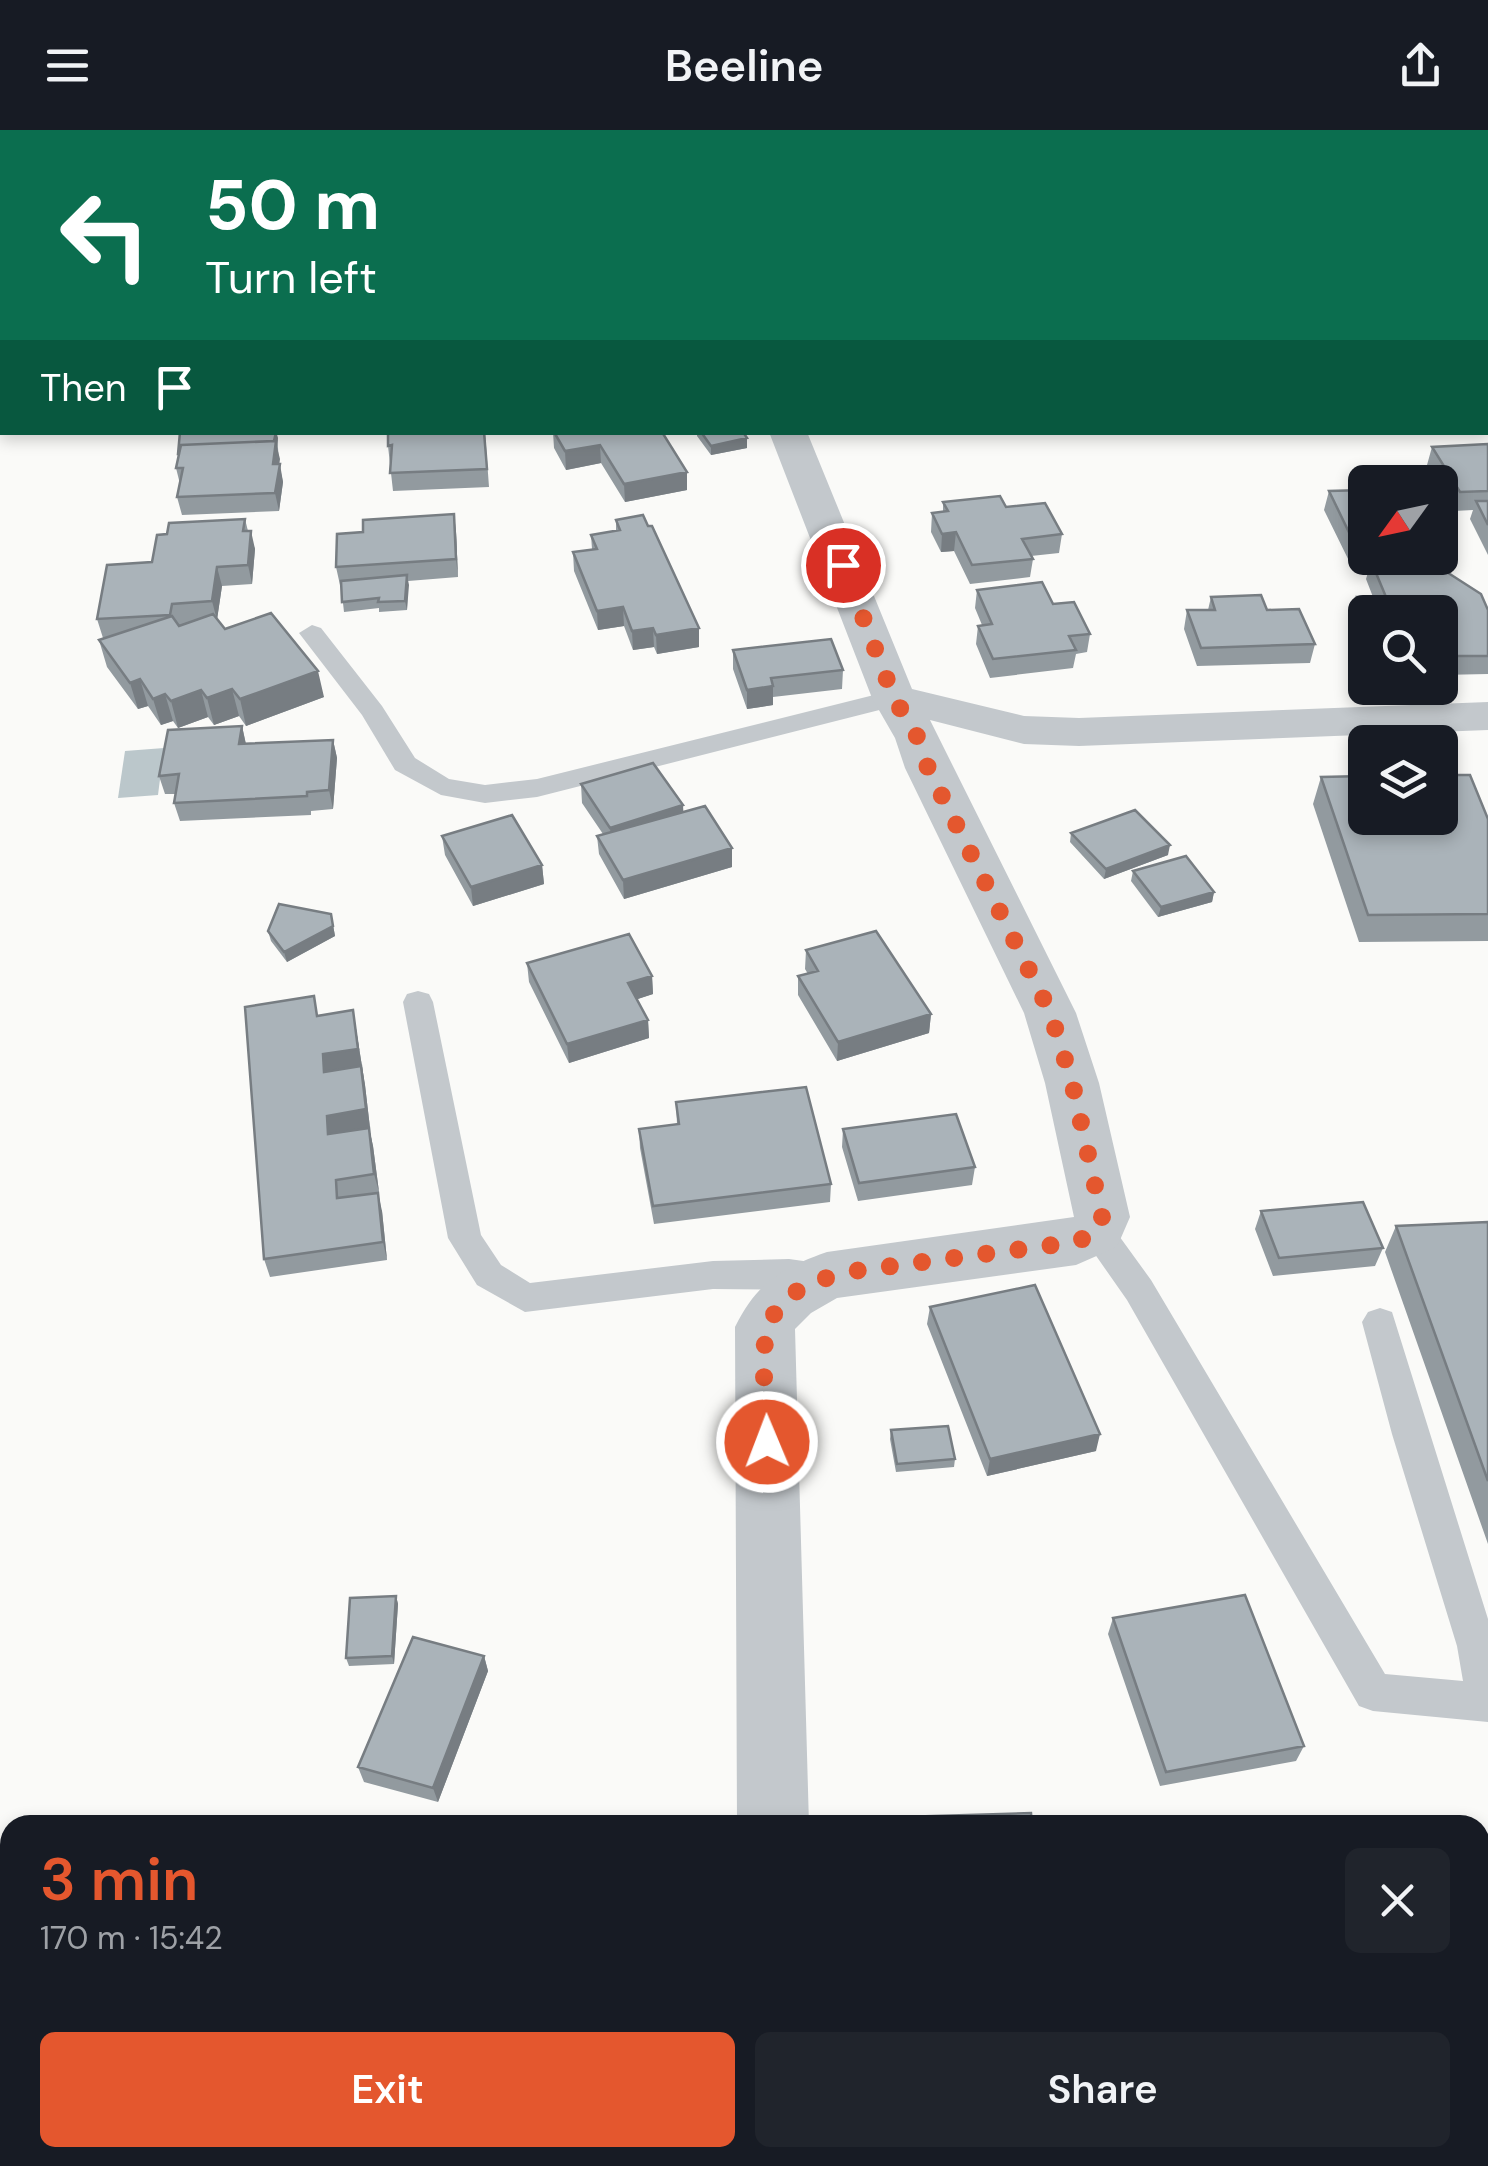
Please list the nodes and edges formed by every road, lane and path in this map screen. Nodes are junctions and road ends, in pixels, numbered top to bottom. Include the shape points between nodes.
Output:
1 (789, 435) edge
2 (312, 633) dead end
3 (894, 698) junction
4 (1488, 716) edge
5 (418, 1002) dead end
6 (1097, 1232) junction
7 (827, 1276) junction
8 (1380, 1322) dead end
9 (1488, 1703) edge
10 (774, 1815) edge

1 - 3 street
2 - 3 lane via 406,764 442,786 485,794 537,788
3 - 4 street via 1024,730 1079,732
3 - 6 street via 1050,1012 1099,1199
5 - 7 lane via 465,1238 489,1275 507,1288 525,1298 724,1272
6 - 7 street via 1065,1244
6 - 9 lane via 1139,1290 1373,1692
7 - 10 street via 785,1300 765,1328
8 - 9 lane

